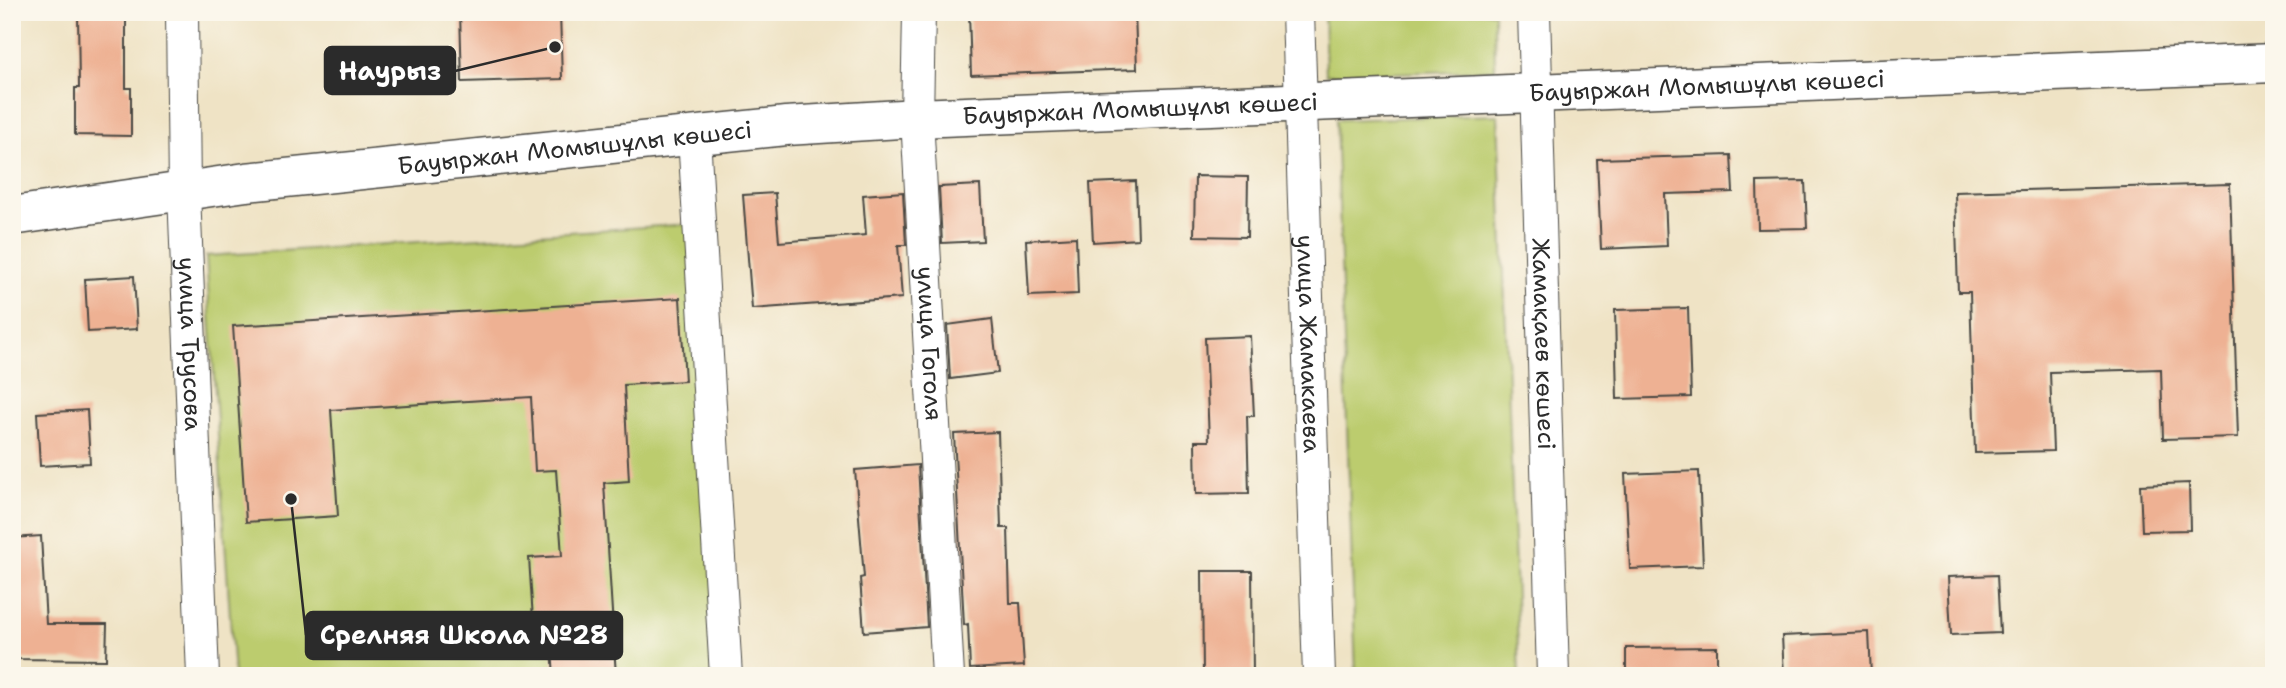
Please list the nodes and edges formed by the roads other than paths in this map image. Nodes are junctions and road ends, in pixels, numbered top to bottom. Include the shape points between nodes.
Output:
1 (182, 12) edge
2 (919, 12) edge
3 (1298, 12) edge
4 (1534, 12) edge
5 (2274, 63) edge
6 (1536, 92) junction
7 (1299, 103) junction
8 (917, 118) junction
9 (694, 136) junction
10 (184, 192) junction
11 (12, 216) edge
12 (203, 676) edge
13 (726, 676) edge
14 (948, 676) edge
15 (1319, 676) edge
16 (1553, 676) edge

1 - 10 street, улица Трусова
2 - 8 street, улица Гоголя
3 - 7 street, улица Жамакаева
4 - 6 street, Жамақаев көшесі
5 - 6 street, Бауыржан Момышұлы көшесі
6 - 7 street, Бауыржан Момышұлы көшесі
6 - 16 street, Жамақаев көшесі
7 - 8 street, Бауыржан Момышұлы көшесі
7 - 15 street, улица Жамакаева
8 - 9 street, Бауыржан Момышұлы көшесі
8 - 14 street, улица Гоголя
9 - 10 street, Бауыржан Момышұлы көшесі
9 - 13 street
10 - 11 street, Бауыржан Момышұлы көшесі
10 - 12 street, улица Трусова

